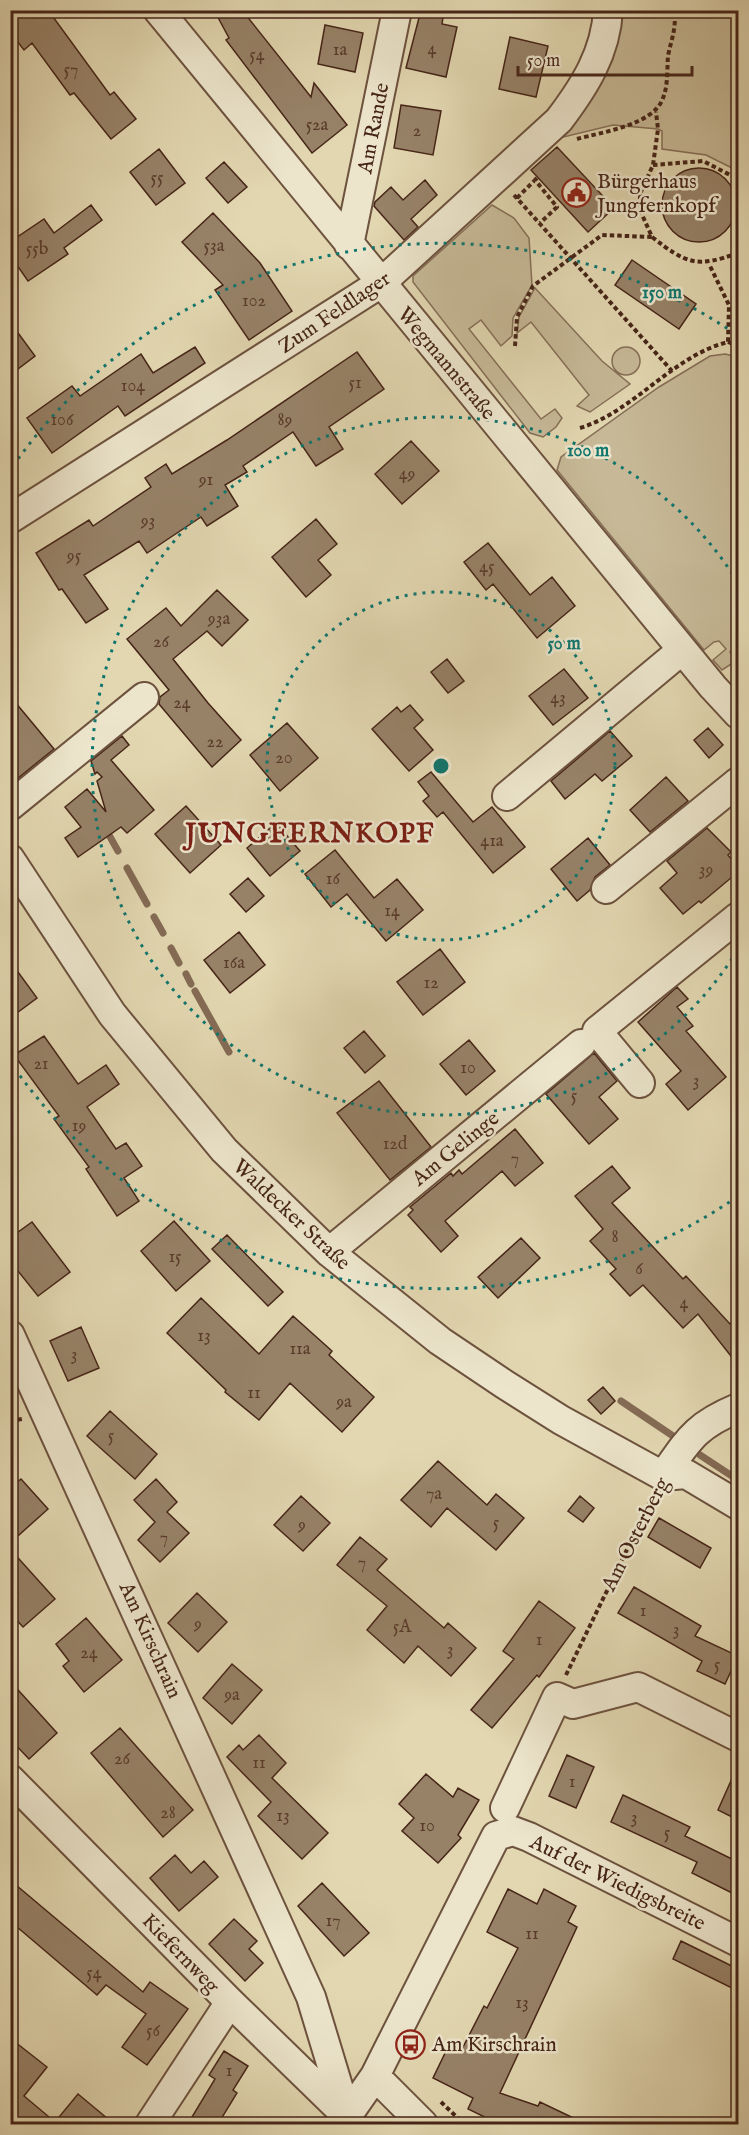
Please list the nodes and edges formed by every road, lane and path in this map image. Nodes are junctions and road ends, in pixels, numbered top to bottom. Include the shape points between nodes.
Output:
1 (158, 10) edge
2 (397, 10) edge
3 (608, 10) edge
4 (674, 10) edge
5 (656, 112) junction
6 (576, 140) dead end
7 (653, 165) junction
8 (537, 177) dead end
9 (738, 179) edge
10 (531, 184) dead end
11 (510, 190) dead end
12 (517, 198) junction
13 (540, 224) junction
14 (652, 237) junction
15 (349, 244) junction
16 (738, 253) edge
17 (570, 258) junction
18 (709, 264) junction
19 (381, 284) junction
20 (728, 342) junction
21 (515, 346) dead end
22 (738, 346) edge
23 (672, 371) junction
24 (580, 428) dead end
25 (10, 519) edge
26 (682, 650) junction
27 (144, 697) dead end
28 (738, 714) edge
29 (738, 782) edge
30 (507, 796) dead end
31 (10, 806) edge
32 (14, 874) edge
33 (606, 889) dead end
34 (738, 917) edge
35 (581, 1044) dead end
36 (640, 1083) dead end
37 (329, 1252) junction
38 (10, 1335) edge
39 (738, 1408) edge
40 (663, 1476) junction
41 (738, 1504) edge
42 (559, 1691) junction
43 (738, 1737) edge
44 (10, 1779) edge
45 (505, 1808) dead end
46 (738, 1942) edge
47 (230, 2002) junction
48 (375, 2076) junction
49 (351, 2120) edge
50 (150, 2124) edge
51 (423, 2124) edge

1 - 15 street, Wegmannstraße
2 - 15 street, Am Rande
3 - 19 street, Zum Feldlager via 598,58 582,90 559,120
4 - 5 path via 676,24 663,98
5 - 6 path via 629,125
5 - 7 path
7 - 9 path via 703,161
7 - 14 path via 640,194 640,210
8 - 13 path via 535,180 556,207
10 - 12 path
11 - 12 path
12 - 13 path
13 - 17 path
14 - 17 path via 602,235
14 - 18 path via 678,257
15 - 19 street, Wegmannstraße
16 - 18 path
17 - 21 path via 533,286 517,317
17 - 23 path
18 - 20 path via 729,305
19 - 25 street, Zum Feldlager
19 - 26 street, Wegmannstraße
20 - 22 path
20 - 23 path via 707,347
23 - 24 path via 601,422
26 - 28 street, Wegmannstraße
26 - 30 street
27 - 31 street
29 - 33 street
32 - 37 street, Waldecker Straße via 112,1014 224,1150
34 - 36 street via 597,1031
35 - 37 street, Am Gelinge
37 - 40 street, Waldecker Straße via 440,1341 504,1384
38 - 49 street, Am Kirschrain via 311,1997
39 - 40 street, Am Osterberg via 710,1420
40 - 41 street via 686,1474
40 - 42 path, Am Osterberg
42 - 43 street via 573,1704 638,1687
42 - 45 street
44 - 47 street, Kiefernweg
46 - 48 street, Auf der Wiedigsbreite via 529,1837 513,1831 495,1836
47 - 49 street, Kiefernweg
47 - 50 street
48 - 49 street
48 - 51 street

